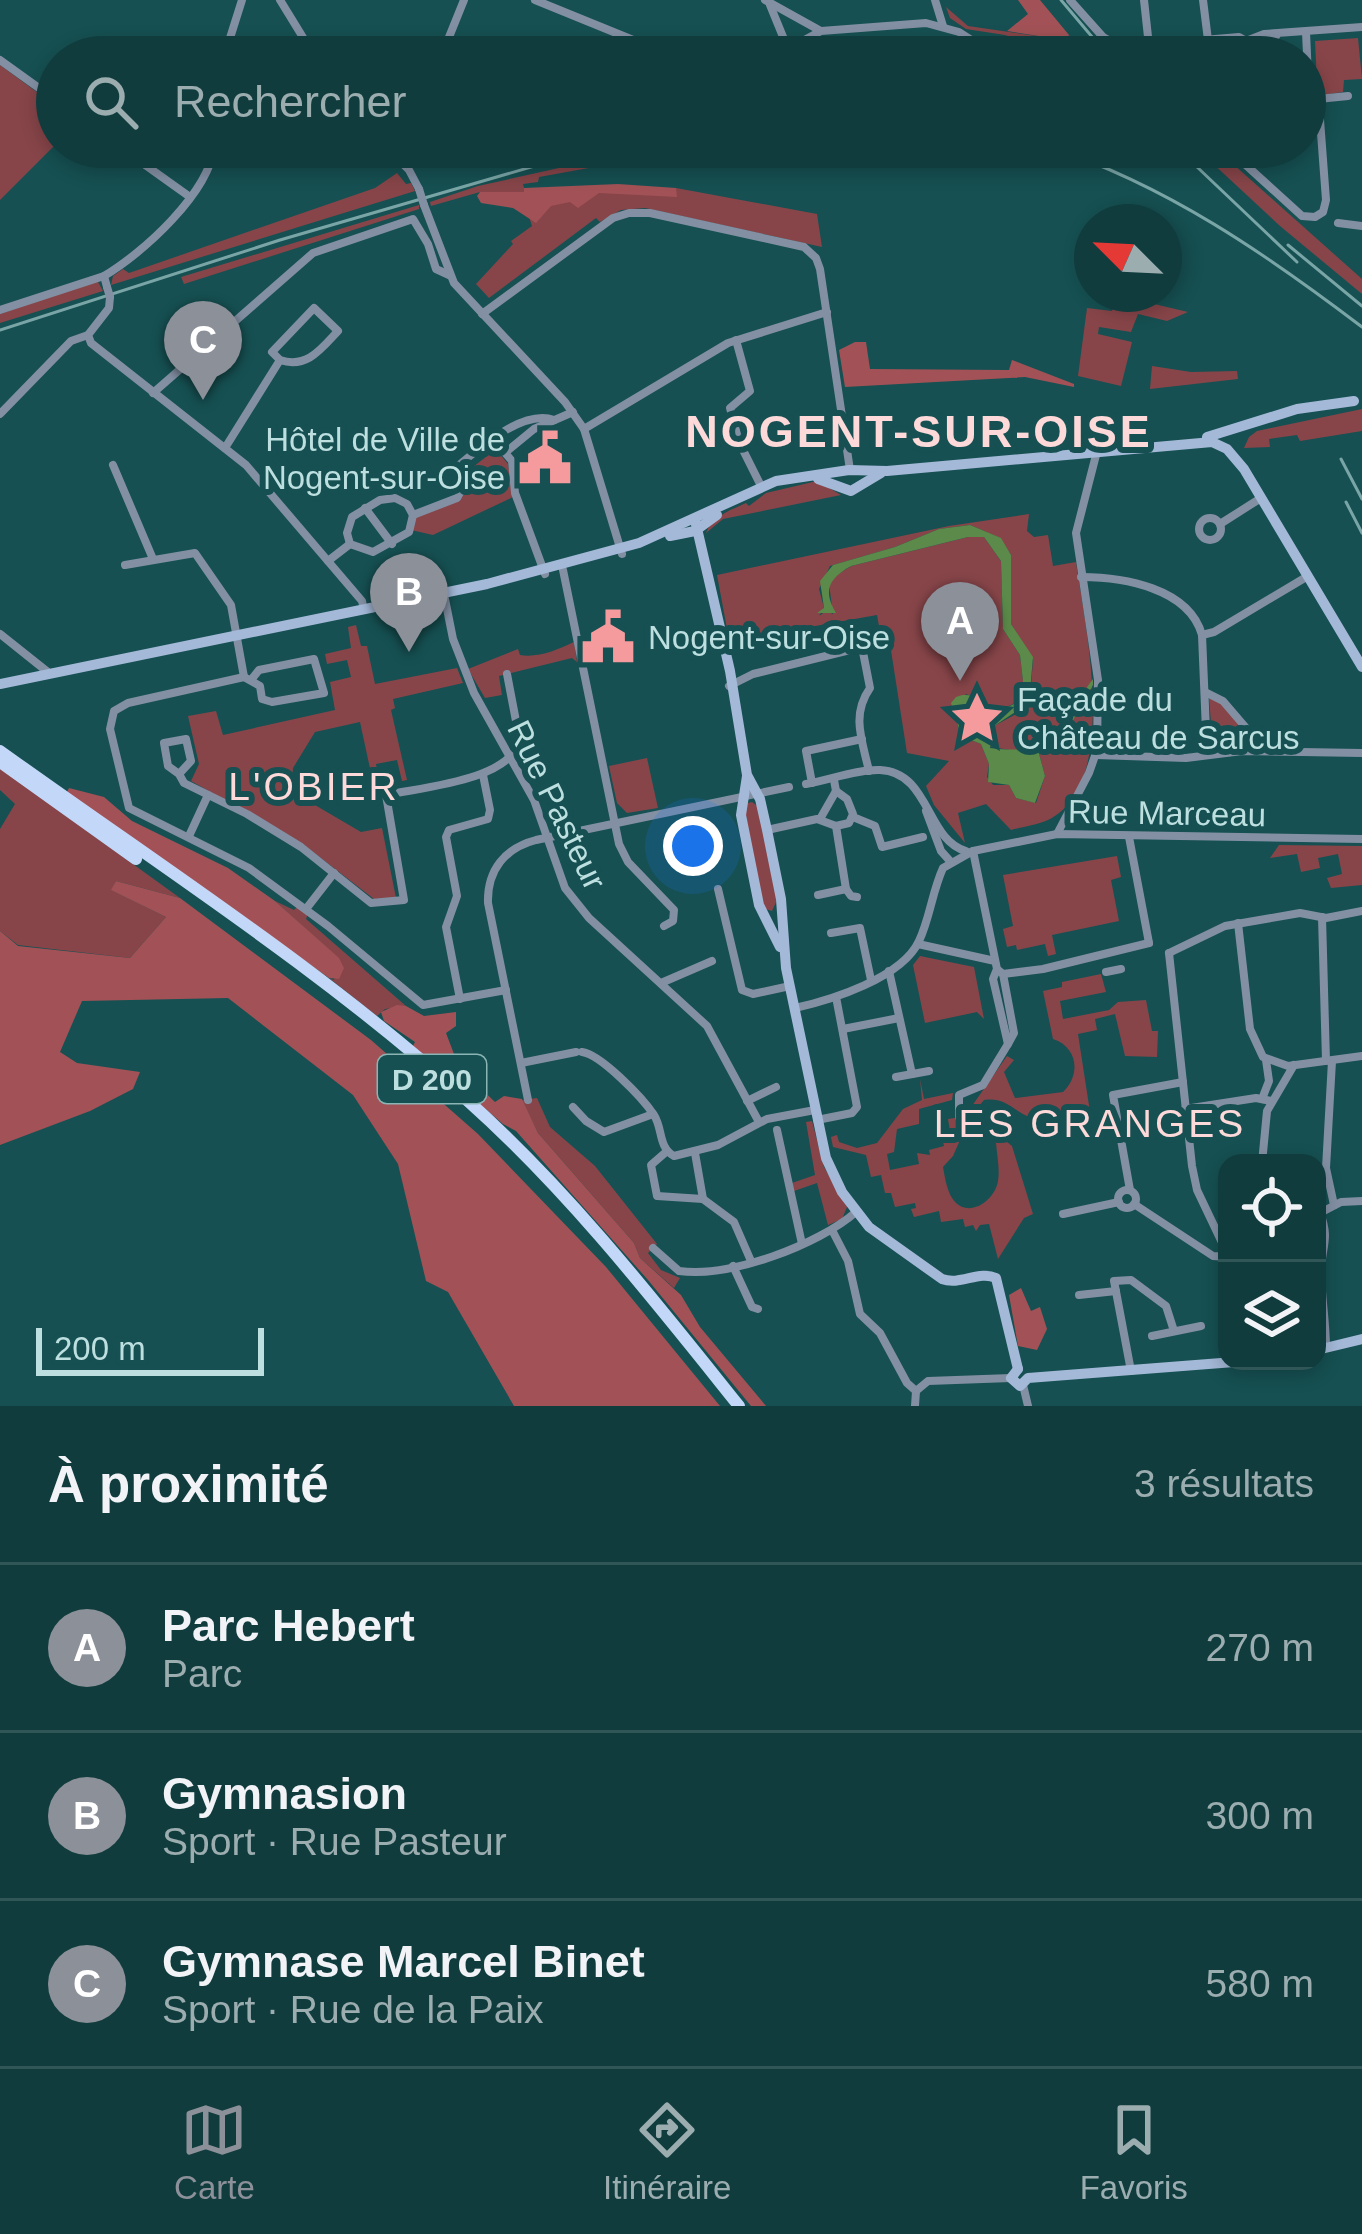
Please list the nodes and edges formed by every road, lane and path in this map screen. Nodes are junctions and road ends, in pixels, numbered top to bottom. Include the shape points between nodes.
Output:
1 (242, 0) edge
2 (280, 0) edge
3 (464, 0) edge
4 (535, 0) edge
5 (935, 0) edge
6 (1070, 0) edge
7 (1144, 0) edge
8 (1203, 0) edge
9 (768, 2) edge
10 (943, 26) junction
11 (1362, 27) edge
12 (821, 31) junction
13 (1306, 32) junction
14 (231, 36) edge
15 (302, 36) edge
16 (449, 36) edge
17 (623, 36) edge
18 (782, 36) edge
19 (812, 36) edge
20 (961, 36) edge
21 (1101, 36) edge
22 (1148, 36) edge
23 (1208, 36) edge
24 (1258, 36) edge
25 (1306, 36) edge
26 (0, 60) edge
27 (36, 86) edge
28 (1348, 96) dead end
29 (1326, 98) edge
30 (149, 168) edge
31 (210, 168) edge
32 (405, 168) edge
33 (1249, 168) edge
34 (1323, 168) edge
35 (190, 197) junction
36 (1337, 223) dead end
37 (1362, 226) edge
38 (104, 276) junction
39 (450, 276) junction
40 (0, 310) edge
41 (826, 311) junction
42 (482, 314) junction
43 (88, 335) junction
44 (736, 340) junction
45 (280, 360) junction
46 (153, 393) junction
47 (1358, 400) edge
48 (574, 412) junction
49 (0, 414) edge
50 (554, 420) junction
51 (584, 429) junction
52 (494, 440) junction
53 (1235, 441) junction
54 (225, 448) junction
55 (506, 452) junction
56 (1096, 455) junction
57 (113, 466) dead end
58 (887, 471) junction
59 (850, 472) junction
60 (761, 486) junction
61 (859, 487) junction
62 (842, 488) junction
63 (1261, 499) junction
64 (365, 508) junction
65 (413, 514) junction
66 (1220, 524) dead end
67 (692, 526) junction
68 (350, 544) junction
69 (392, 544) junction
70 (621, 552) junction
71 (153, 559) junction
72 (328, 561) junction
73 (125, 565) dead end
74 (563, 570) junction
75 (544, 572) junction
76 (1308, 576) junction
77 (1081, 577) junction
78 (444, 594) junction
79 (364, 610) junction
80 (0, 634) edge
81 (237, 635) junction
82 (1202, 635) junction
83 (1350, 644) junction
84 (1362, 656) edge
85 (1362, 667) edge
86 (49, 674) junction
87 (507, 674) dead end
88 (248, 678) junction
89 (0, 684) edge
90 (729, 686) junction
91 (1205, 692) junction
92 (862, 739) junction
93 (1266, 751) junction
94 (1362, 753) edge
95 (1, 754) edge
96 (1096, 754) junction
97 (1208, 755) junction
98 (511, 756) junction
99 (869, 771) junction
100 (178, 774) junction
101 (482, 775) junction
102 (747, 776) junction
103 (835, 785) junction
104 (789, 788) dead end
105 (758, 794) junction
106 (208, 795) junction
107 (742, 797) junction
108 (925, 803) junction
109 (853, 817) junction
110 (820, 819) junction
111 (614, 824) junction
112 (836, 826) junction
113 (767, 830) junction
114 (1057, 834) junction
115 (189, 836) junction
116 (923, 837) dead end
117 (1129, 837) junction
118 (547, 838) junction
119 (1362, 839) edge
120 (973, 851) junction
121 (950, 861) junction
122 (334, 873) junction
123 (718, 889) dead end
124 (846, 889) junction
125 (818, 895) dead end
126 (857, 897) dead end
127 (781, 899) junction
128 (306, 909) junction
129 (760, 910) junction
130 (1362, 911) edge
131 (1322, 917) junction
132 (1238, 923) junction
133 (664, 926) dead end
134 (831, 933) dead end
135 (1149, 943) junction
136 (918, 944) junction
137 (1168, 953) junction
138 (712, 961) dead end
139 (786, 968) junction
140 (998, 968) junction
141 (1121, 969) dead end
142 (889, 971) junction
143 (1106, 972) dead end
144 (871, 980) junction
145 (661, 983) junction
146 (790, 986) junction
147 (506, 990) junction
148 (836, 997) junction
149 (460, 999) junction
150 (795, 1008) junction
151 (899, 1018) junction
152 (843, 1029) junction
153 (1362, 1056) edge
154 (1266, 1060) junction
155 (1329, 1061) junction
156 (521, 1063) junction
157 (1294, 1065) junction
158 (929, 1071) dead end
159 (911, 1074) junction
160 (896, 1077) dead end
161 (1183, 1082) junction
162 (776, 1088) dead end
163 (528, 1100) dead end
164 (1267, 1100) junction
165 (747, 1101) junction
166 (573, 1107) dead end
167 (1185, 1109) junction
168 (653, 1114) junction
169 (816, 1114) junction
170 (959, 1117) dead end
171 (759, 1122) junction
172 (777, 1130) dead end
173 (666, 1152) junction
174 (695, 1153) junction
175 (1262, 1154) edge
176 (1130, 1190) junction
177 (703, 1199) junction
178 (1362, 1201) edge
179 (1119, 1202) junction
180 (1134, 1204) junction
181 (1334, 1205) junction
182 (1326, 1210) edge
183 (856, 1212) junction
184 (1063, 1214) dead end
185 (832, 1230) junction
186 (1218, 1235) edge
187 (802, 1244) junction
188 (653, 1248) dead end
189 (1218, 1256) edge
190 (751, 1261) junction
191 (733, 1266) junction
192 (1116, 1292) junction
193 (1079, 1295) dead end
194 (758, 1309) dead end
195 (1201, 1326) dead end
196 (1362, 1328) edge
197 (1174, 1331) junction
198 (1152, 1336) dead end
199 (1362, 1339) edge
200 (1326, 1348) edge
201 (1326, 1348) edge
202 (1218, 1364) edge
203 (1132, 1373) junction
204 (1020, 1378) junction
205 (916, 1391) junction
206 (735, 1406) edge
207 (915, 1406) edge
208 (1028, 1406) edge

1 - 14 street
2 - 15 street
3 - 16 street
4 - 17 street
5 - 10 street
6 - 21 street
7 - 22 street
8 - 23 street
9 - 12 street
9 - 18 street
10 - 12 street
10 - 20 street
11 - 13 street
12 - 19 street
13 - 24 street
13 - 25 street
26 - 27 street
28 - 29 street
30 - 35 street
31 - 35 street
32 - 39 street, bridge
33 - 34 street via 1308,218 1326,200
35 - 38 street
36 - 37 street
38 - 40 street
38 - 43 street via 110,308
39 - 42 street
39 - 46 street via 434,266 410,219 316,251
41 - 42 street via 819,265 807,249 634,212 601,226
41 - 44 street
41 - 59 street
42 - 48 street
43 - 46 street
43 - 49 street via 71,340
44 - 51 street
44 - 60 street via 751,388 730,408
45 - 45 street via 310,359 338,331 314,308 272,352
45 - 54 street
46 - 54 street
47 - 53 main road via 1262,425
48 - 50 street
48 - 51 street
50 - 52 street via 531,417
50 - 55 street
51 - 70 street
52 - 55 street
52 - 65 street via 459,465 457,498
53 - 56 main road
53 - 63 main road
54 - 72 street
55 - 75 street
56 - 58 main road
56 - 77 street via 1076,533
57 - 71 street
58 - 59 main road
58 - 61 main road
59 - 60 main road
59 - 61 main road via 861,478
59 - 62 main road
60 - 67 main road
61 - 62 main road
62 - 67 main road via 820,479 782,484
63 - 66 street
63 - 76 main road
64 - 65 street via 395,498
64 - 68 street via 348,525
64 - 69 street
65 - 69 street via 411,530
67 - 70 main road
67 - 90 main road
68 - 69 street via 374,552
68 - 72 street
70 - 74 main road
70 - 75 main road
71 - 73 street
71 - 81 street via 195,553 231,605
72 - 79 street
74 - 75 main road
74 - 111 street
75 - 78 main road
76 - 82 street
76 - 83 main road
77 - 82 street via 1157,591 1187,610
77 - 96 street via 1098,687
78 - 79 main road
78 - 98 street, Rue Pasteur via 476,698
79 - 81 main road
80 - 86 street
81 - 86 main road
81 - 88 street
82 - 91 street
83 - 84 main road
83 - 85 main road
86 - 89 main road
87 - 98 street via 520,742
88 - 88 street via 272,702 324,693 314,659
88 - 115 street via 124,704 110,718 129,808
90 - 92 street via 862,647 870,688 858,707
90 - 102 main road
91 - 93 street via 1220,698
91 - 97 street
92 - 99 street
92 - 103 street via 806,751 809,784
93 - 94 street
93 - 97 street
95 - 206 main road, D 200 via 444,1079 559,1191
96 - 97 street
96 - 114 street
98 - 101 street
98 - 118 street, Rue Pasteur
99 - 103 street
99 - 108 street via 904,778
100 - 100 street via 190,761 186,739 164,743
100 - 106 street
101 - 122 street via 386,795 404,900 374,905
101 - 149 street via 488,818 446,837 458,896 446,924
102 - 105 main road
102 - 107 main road
103 - 109 street
103 - 110 street
104 - 105 street
105 - 107 street
105 - 113 main road
106 - 115 street
106 - 122 street
107 - 111 street
107 - 129 main road
108 - 120 street via 958,849
108 - 121 street
109 - 112 street
109 - 116 street via 875,826 882,847
110 - 112 street
110 - 113 street
111 - 118 street
111 - 133 street via 625,858 674,910
112 - 124 street
113 - 127 main road
114 - 117 street, Rue Marceau
114 - 120 street, Rue Marceau
115 - 128 street
117 - 119 street, Rue Marceau
117 - 135 street
118 - 145 street, Rue Pasteur via 580,908
118 - 147 street via 509,851 489,884
120 - 121 street, Rue Marceau
120 - 140 street
121 - 136 street
122 - 128 street
123 - 146 street via 742,990
124 - 125 street
124 - 126 street
127 - 129 main road via 772,914
127 - 139 main road
128 - 149 street via 421,1004
129 - 139 main road
130 - 131 street
131 - 132 street
131 - 155 street
132 - 137 street
132 - 154 street via 1251,1035
134 - 144 street via 860,928
135 - 137 street
135 - 140 street via 1042,969
136 - 140 street
136 - 142 street
137 - 161 street
138 - 145 street
139 - 146 main road
140 - 170 street via 993,979 1009,1044 991,1078 959,1095
141 - 143 street
142 - 144 street
142 - 151 street
144 - 148 street
145 - 165 street, Rue Pasteur via 710,1030
146 - 150 main road
147 - 149 street
147 - 156 street
148 - 150 street
148 - 152 street
150 - 169 main road
151 - 152 street
151 - 159 street
152 - 169 street via 857,1107
153 - 155 street
154 - 157 street
154 - 164 street
155 - 157 street
155 - 181 street via 1326,1168
156 - 163 street
156 - 168 street via 597,1056
157 - 164 street
158 - 159 street
159 - 160 street
161 - 167 street
161 - 176 street via 1113,1095
162 - 165 street
164 - 167 street
164 - 175 street
165 - 171 street, Rue Pasteur
166 - 168 street via 607,1132
167 - 186 street via 1196,1186
168 - 173 street
169 - 171 street
169 - 183 main road via 830,1170
171 - 174 street
172 - 187 street
173 - 174 street
173 - 177 street via 651,1165 657,1196
174 - 177 street
176 - 179 street
176 - 180 street
177 - 190 street via 734,1222
178 - 181 street
179 - 180 street
179 - 184 street
180 - 189 street
181 - 182 street
183 - 185 street
183 - 204 main road via 945,1281 994,1276
185 - 187 street
185 - 205 street via 860,1314
187 - 190 street
188 - 191 street via 679,1270
190 - 191 street
191 - 194 street
192 - 193 street
192 - 197 street via 1114,1281 1133,1281 1168,1309
192 - 203 street
195 - 197 street
196 - 200 main road
197 - 198 street
199 - 201 main road
202 - 203 main road
203 - 204 main road
204 - 205 street via 928,1381
204 - 208 street
205 - 207 street

